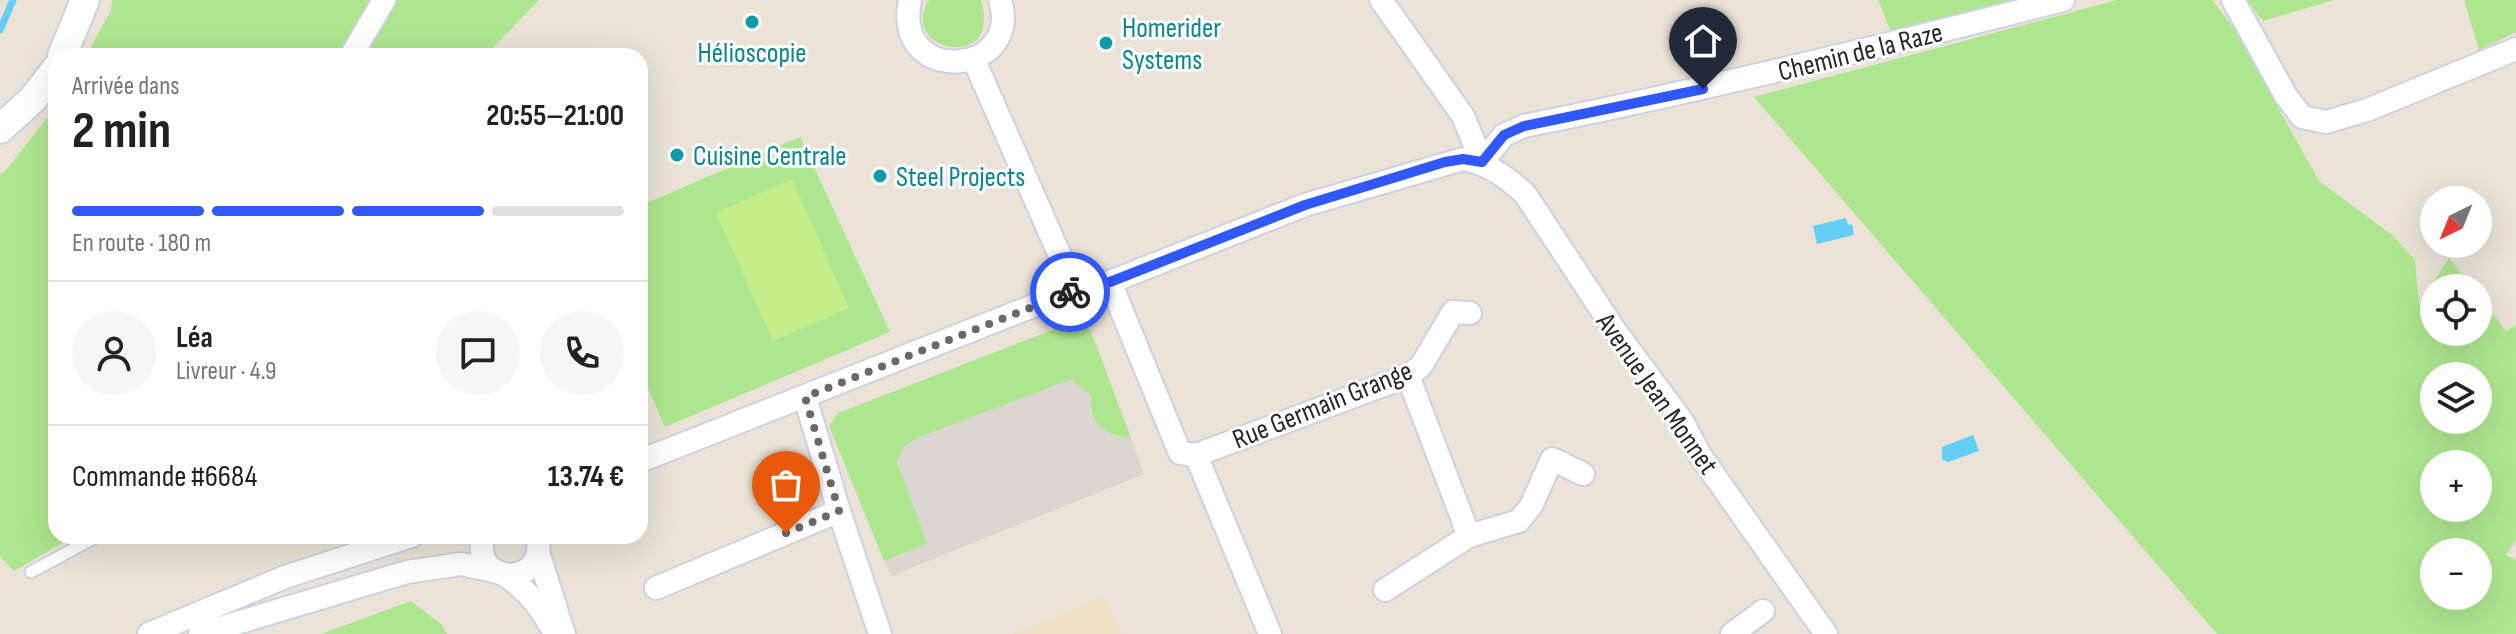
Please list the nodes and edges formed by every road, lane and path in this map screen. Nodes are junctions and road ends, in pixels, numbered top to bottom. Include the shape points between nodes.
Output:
1 (85, 0) edge
2 (384, 0) edge
3 (910, 0) edge
4 (1000, 0) edge
5 (1381, 0) edge
6 (2063, 0) edge
7 (2233, 0) edge
8 (65, 48) edge
9 (356, 48) edge
10 (2516, 49) edge
11 (974, 60) junction
12 (48, 79) edge
13 (0, 129) edge
14 (1482, 162) junction
15 (1110, 282) junction
16 (1075, 290) junction
17 (1470, 313) dead end
18 (1408, 376) junction
19 (805, 397) junction
20 (1196, 455) junction
21 (648, 458) edge
22 (1583, 474) dead end
23 (839, 511) junction
24 (1469, 536) junction
25 (83, 544) edge
26 (386, 544) edge
27 (483, 544) edge
28 (538, 544) edge
29 (539, 544) edge
30 (31, 572) dead end
31 (500, 573) junction
32 (656, 588) dead end
33 (1385, 590) dead end
34 (1763, 611) dead end
35 (149, 634) edge
36 (200, 634) edge
37 (555, 634) edge
38 (564, 634) edge
39 (880, 634) edge
40 (1270, 634) edge
41 (1732, 634) edge
42 (1826, 634) edge

1 - 8 street
2 - 9 street
3 - 11 street via 907,14 918,46 947,63
4 - 11 street via 1003,21 998,37
5 - 14 street via 1463,116
6 - 14 street, Chemin de la Raze via 1705,89 1524,126 1504,135
7 - 10 street via 2302,117 2326,122
11 - 16 street
12 - 13 street
14 - 15 street via 1445,162 1305,205
14 - 42 street, Avenue Jean Monnet via 1525,194
15 - 16 street
15 - 20 street via 1180,453
16 - 19 street
17 - 18 street, Rue Germain Grange via 1453,312 1421,366
18 - 20 street, Rue Germain Grange
18 - 24 street
19 - 21 street
19 - 23 street
20 - 40 street
22 - 24 street via 1552,459 1519,521
23 - 32 street
23 - 39 street
24 - 33 street
25 - 30 lane
26 - 35 street via 285,577
27 - 31 street via 483,557
28 - 31 street via 535,561 525,571
29 - 38 street
31 - 36 street via 461,564 407,572
31 - 37 street via 521,586
34 - 41 street

